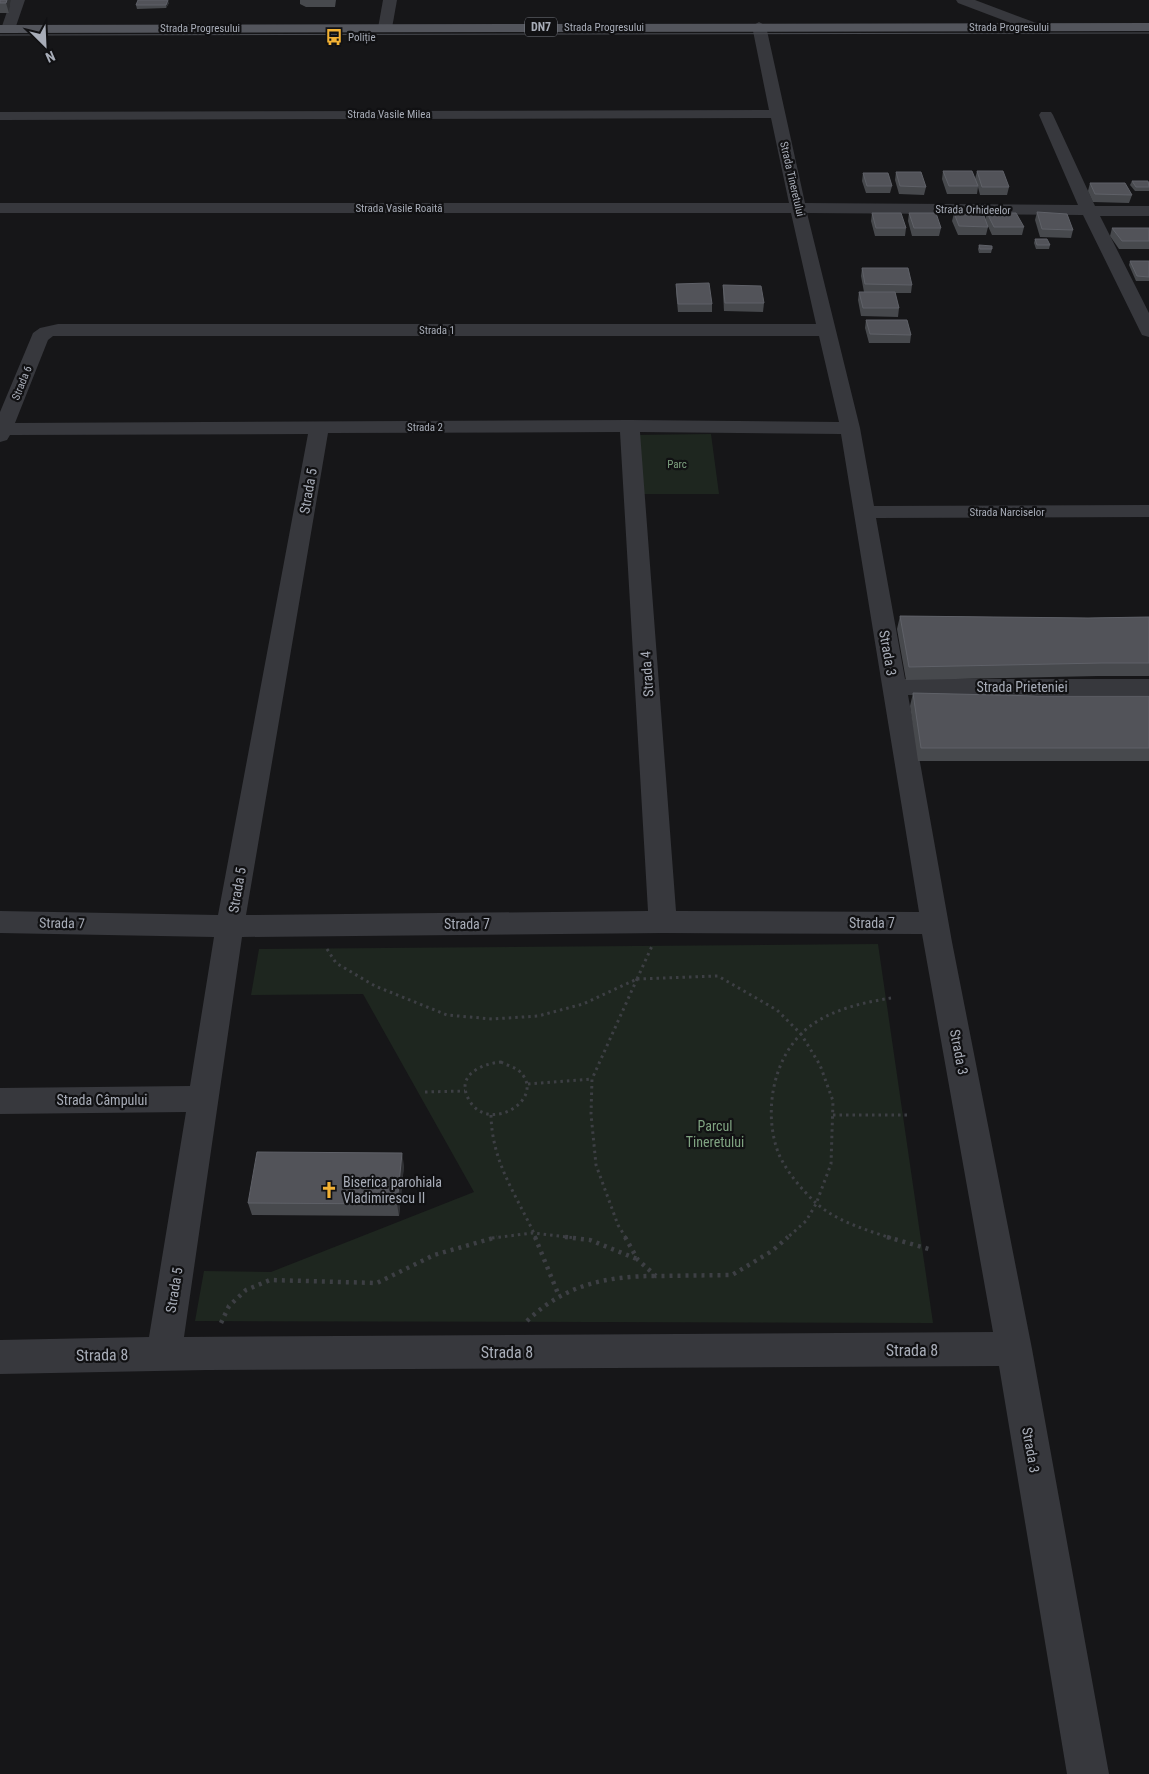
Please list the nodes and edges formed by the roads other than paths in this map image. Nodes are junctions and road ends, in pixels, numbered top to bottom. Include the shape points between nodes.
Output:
1 (18, 0) edge
2 (390, 0) edge
3 (963, 0) edge
4 (759, 26) junction
5 (1034, 27) junction
6 (1149, 27) edge
7 (384, 28) junction
8 (4, 29) edge
9 (777, 114) junction
10 (1046, 115) dead end
11 (0, 116) edge
12 (0, 208) edge
13 (798, 208) junction
14 (1090, 211) junction
15 (1149, 211) edge
16 (828, 330) junction
17 (1149, 331) edge
18 (47, 332) joint
19 (630, 426) junction
20 (319, 427) junction
21 (850, 428) junction
22 (1, 431) edge
23 (1149, 511) edge
24 (864, 512) junction
25 (894, 687) junction
26 (1149, 687) edge
27 (0, 922) edge
28 (663, 922) junction
29 (935, 923) junction
30 (230, 926) junction
31 (204, 1099) junction
32 (0, 1101) edge
33 (1014, 1349) junction
34 (164, 1354) junction
35 (0, 1357) edge
36 (1088, 1774) edge

1 - 8 street
2 - 7 street
3 - 5 street
4 - 5 main road, Strada Progresului / DN7
4 - 7 main road, Strada Progresului / DN7
4 - 9 street, Strada Tineretului
5 - 6 main road, Strada Progresului / DN7
7 - 8 main road, Strada Progresului / DN7
9 - 11 street, Strada Vasile Milea
9 - 13 street, Strada Tineretului
10 - 14 street
12 - 13 street, Strada Vasile Roaită
13 - 14 street, Strada Orhideelor
13 - 16 street, Strada Tineretului
14 - 15 street, Strada Orhideelor
14 - 17 street
16 - 18 street, Strada 1
16 - 21 street, Strada 3
18 - 22 street, Strada 6 via 40,337
19 - 20 street, Strada 2
19 - 21 street, Strada 2
19 - 28 street, Strada 4
20 - 22 street, Strada 2
20 - 30 street, Strada 5
21 - 24 street, Strada 3
23 - 24 street, Strada Narciselor
24 - 25 street, Strada 3
25 - 26 street, Strada Prieteniei
25 - 29 street, Strada 3
27 - 30 street, Strada 7
28 - 29 street, Strada 7
28 - 30 street, Strada 7
29 - 33 street, Strada 3
30 - 31 street, Strada 5
31 - 32 street, Strada Câmpului
31 - 34 street, Strada 5
33 - 34 street, Strada 8
33 - 36 street, Strada 3
34 - 35 street, Strada 8

